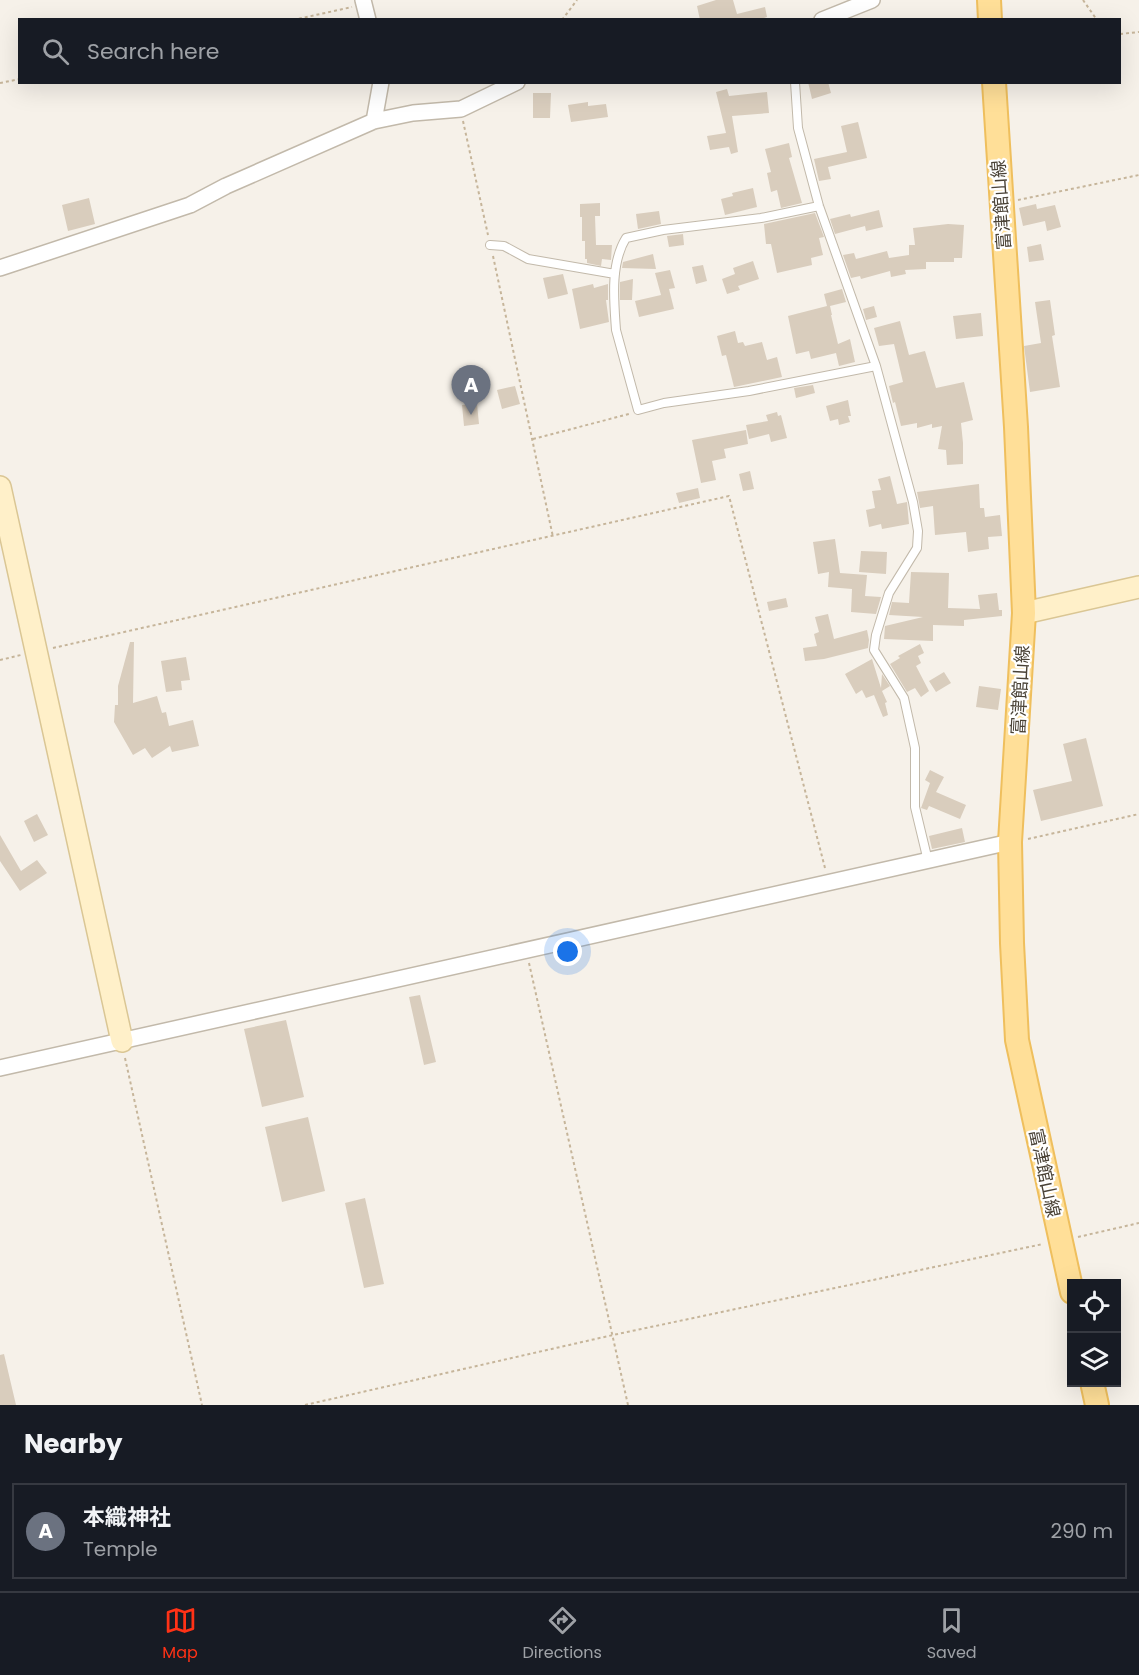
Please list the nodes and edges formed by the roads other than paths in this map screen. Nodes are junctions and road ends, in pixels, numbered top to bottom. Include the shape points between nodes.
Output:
1 (872, 0) edge
2 (989, 0) edge
3 (364, 2) edge
4 (368, 18) edge
5 (827, 18) edge
6 (990, 18) edge
7 (381, 84) edge
8 (513, 84) edge
9 (795, 84) edge
10 (994, 84) edge
11 (374, 121) junction
12 (819, 206) junction
13 (490, 245) road end
14 (0, 268) edge
15 (615, 274) junction
16 (876, 366) junction
17 (0, 487) edge
18 (1139, 587) edge
19 (1024, 613) junction
20 (1010, 842) junction
21 (928, 861) junction
22 (122, 1041) junction
23 (0, 1068) edge
24 (1068, 1279) edge
25 (1093, 1387) edge
26 (1097, 1405) edge

1 - 5 street
2 - 6 main road
3 - 4 street
7 - 11 street
8 - 11 street via 460,109
9 - 12 lane via 798,128
10 - 19 main road, 富津館山線
11 - 14 street via 190,205
12 - 15 lane via 638,234 626,238
12 - 16 lane
13 - 15 lane via 504,246 528,259
15 - 16 lane via 616,330 638,411 664,403
16 - 21 lane via 918,531 917,548 889,593 874,650 904,698 915,748 915,807
17 - 22 street
18 - 19 street
19 - 20 main road, 富津館山線
20 - 21 street
20 - 24 main road, 富津館山線 via 1017,1040
21 - 22 street
22 - 23 street
25 - 26 main road

